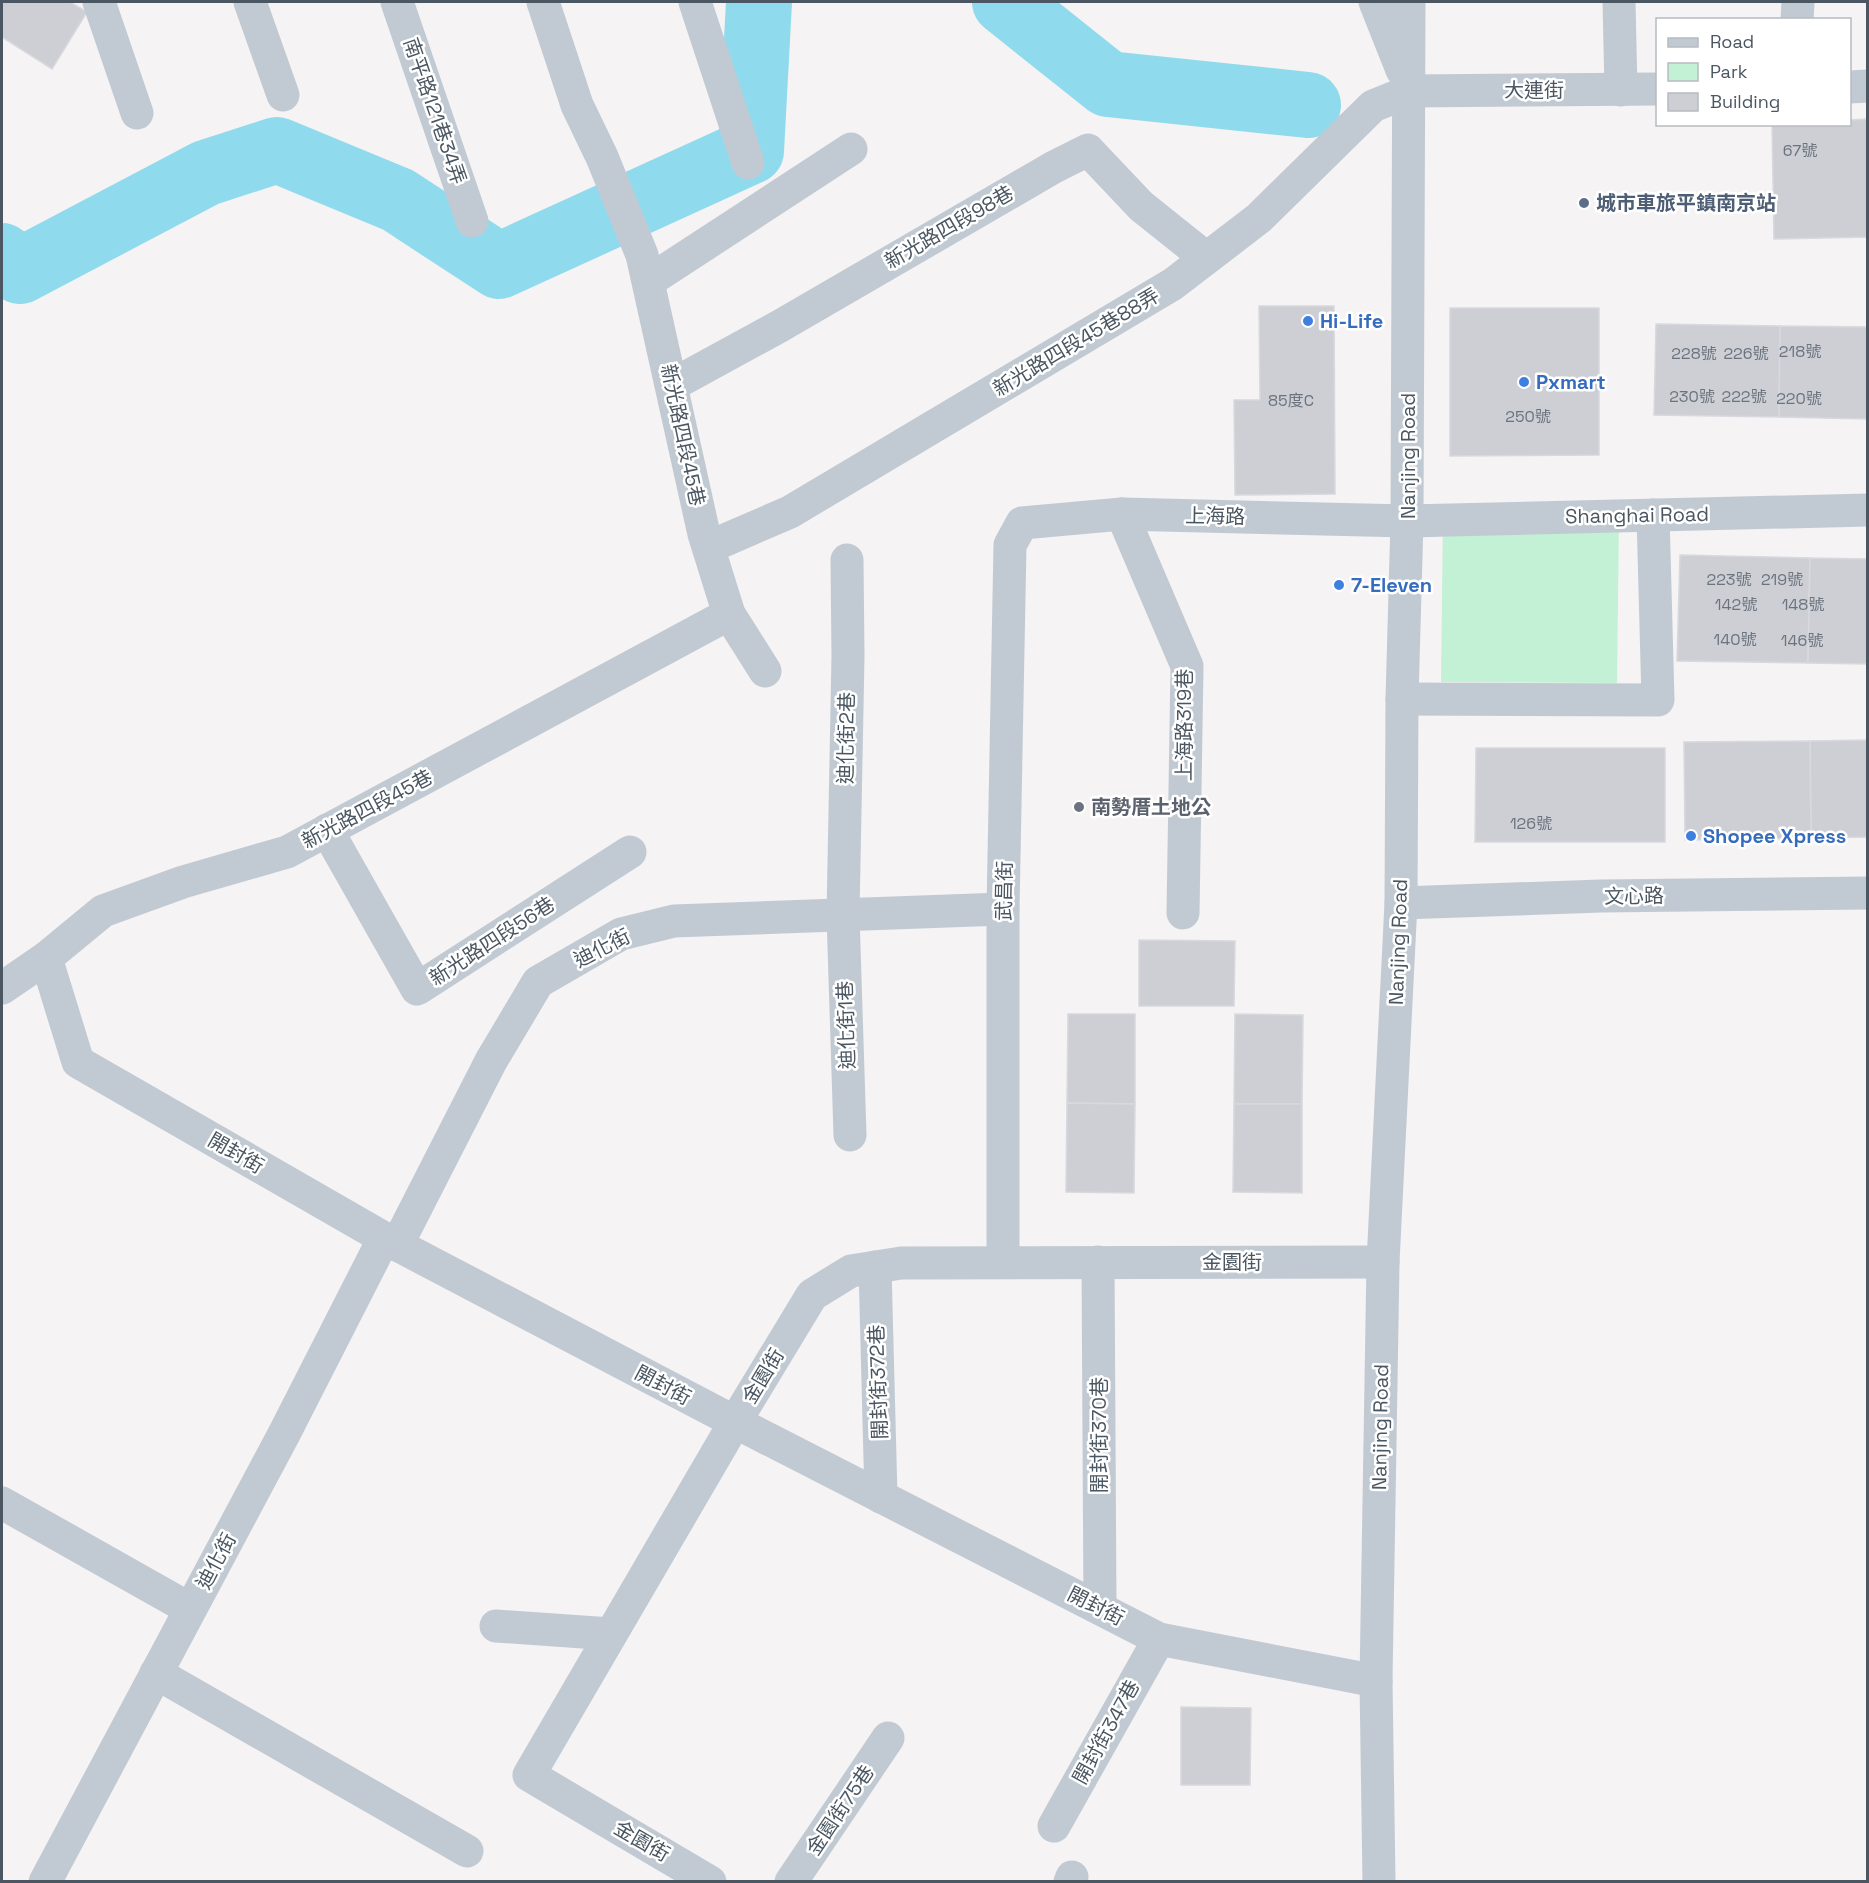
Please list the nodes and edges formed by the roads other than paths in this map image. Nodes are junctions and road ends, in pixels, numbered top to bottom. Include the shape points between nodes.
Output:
1 (99, 2) edge
2 (250, 2) edge
3 (397, 2) edge
4 (543, 2) edge
5 (694, 2) edge
6 (1375, 2) edge
7 (1409, 2) edge
8 (1619, 2) edge
9 (1798, 2) edge
10 (1797, 18) edge
11 (1868, 86) edge
12 (1851, 87) edge
13 (1656, 89) edge
14 (1621, 90) junction
15 (1410, 92) junction
16 (283, 95) dead end
17 (137, 113) dead end
18 (851, 149) dead end
19 (748, 163) dead end
20 (472, 221) dead end
21 (1206, 258) junction
22 (646, 268) junction
23 (672, 385) junction
24 (1868, 510) edge
25 (1122, 514) junction
26 (1653, 515) junction
27 (1407, 521) junction
28 (1022, 523) joint
29 (708, 547) junction
30 (847, 560) dead end
31 (729, 614) junction
32 (765, 671) dead end
33 (1402, 699) junction
34 (327, 830) junction
35 (630, 852) dead end
36 (1868, 893) edge
37 (1401, 903) junction
38 (1003, 909) junction
39 (1183, 913) dead end
40 (843, 915) junction
41 (46, 958) junction
42 (2, 988) edge
43 (850, 1136) dead end
44 (391, 1242) junction
45 (1003, 1262) junction
46 (1098, 1262) junction
47 (1383, 1262) junction
48 (875, 1267) junction
49 (735, 1422) junction
50 (881, 1497) junction
51 (2, 1503) edge
52 (190, 1608) junction
53 (1100, 1608) junction
54 (496, 1626) dead end
55 (611, 1634) junction
56 (1159, 1639) junction
57 (156, 1673) junction
58 (1376, 1681) junction
59 (888, 1738) dead end
60 (1054, 1826) dead end
61 (467, 1851) dead end
62 (45, 1881) edge
63 (710, 1881) edge
64 (791, 1881) edge
65 (1379, 1881) edge

1 - 17 street
2 - 16 street
3 - 20 street, 南平路121巷34弄
4 - 22 street, 新光路四段45巷 via 577,105
5 - 19 street
6 - 15 street
7 - 15 street, Nanjing Road
8 - 14 street
9 - 10 street
11 - 12 street
13 - 14 street, 大連街
14 - 15 street, 大連街
15 - 21 street, 新光路四段45巷88弄 via 1373,106 1259,218
15 - 27 street, Nanjing Road
18 - 22 street
21 - 23 street, 新光路四段98巷 via 1141,206 1088,150
21 - 29 street, 新光路四段45巷88弄 via 1173,284 790,512
22 - 23 street, 新光路四段45巷
23 - 29 street, 新光路四段45巷
24 - 26 street, Shanghai Road
25 - 27 street, 上海路
25 - 28 street, 上海路
25 - 39 street, 上海路319巷 via 1187,666
26 - 27 street, Shanghai Road
26 - 33 street via 1659,700
27 - 33 street, Nanjing Road
28 - 38 street, 武昌街 via 1010,545
29 - 31 street, 新光路四段45巷
30 - 40 street, 迪化街2巷
31 - 32 street, 新光路四段45巷
31 - 34 street, 新光路四段45巷
33 - 37 street, Nanjing Road
34 - 35 street, 新光路四段56巷 via 417,989
34 - 41 street, 新光路四段45巷 via 287,852 183,882 103,911
36 - 37 street, 文心路
37 - 47 street, Nanjing Road
38 - 40 street, 迪化街
38 - 45 street, 武昌街
40 - 43 street, 迪化街1巷
40 - 44 street, 迪化街 via 674,921 621,934 538,982
41 - 42 street, 新光路四段45巷
41 - 44 street, 開封街 via 78,1062
44 - 49 street, 開封街
44 - 52 street, 迪化街
45 - 46 street, 金園街
45 - 48 street, 金園街
46 - 47 street, 金園街
46 - 53 street, 開封街370巷
47 - 58 street, Nanjing Road
48 - 49 street, 金園街 via 851,1270 812,1295
48 - 50 street, 開封街372巷
49 - 50 street, 開封街
49 - 55 street, 金園街
50 - 53 street, 開封街
51 - 52 street
52 - 57 street, 迪化街
53 - 56 street, 開封街
54 - 55 street
55 - 63 street, 金園街 via 529,1775
56 - 58 street, 開封街
56 - 60 street, 開封街347巷
57 - 61 street
57 - 62 street, 迪化街
58 - 65 street, Nanjing Road
59 - 64 street, 金園街75巷

